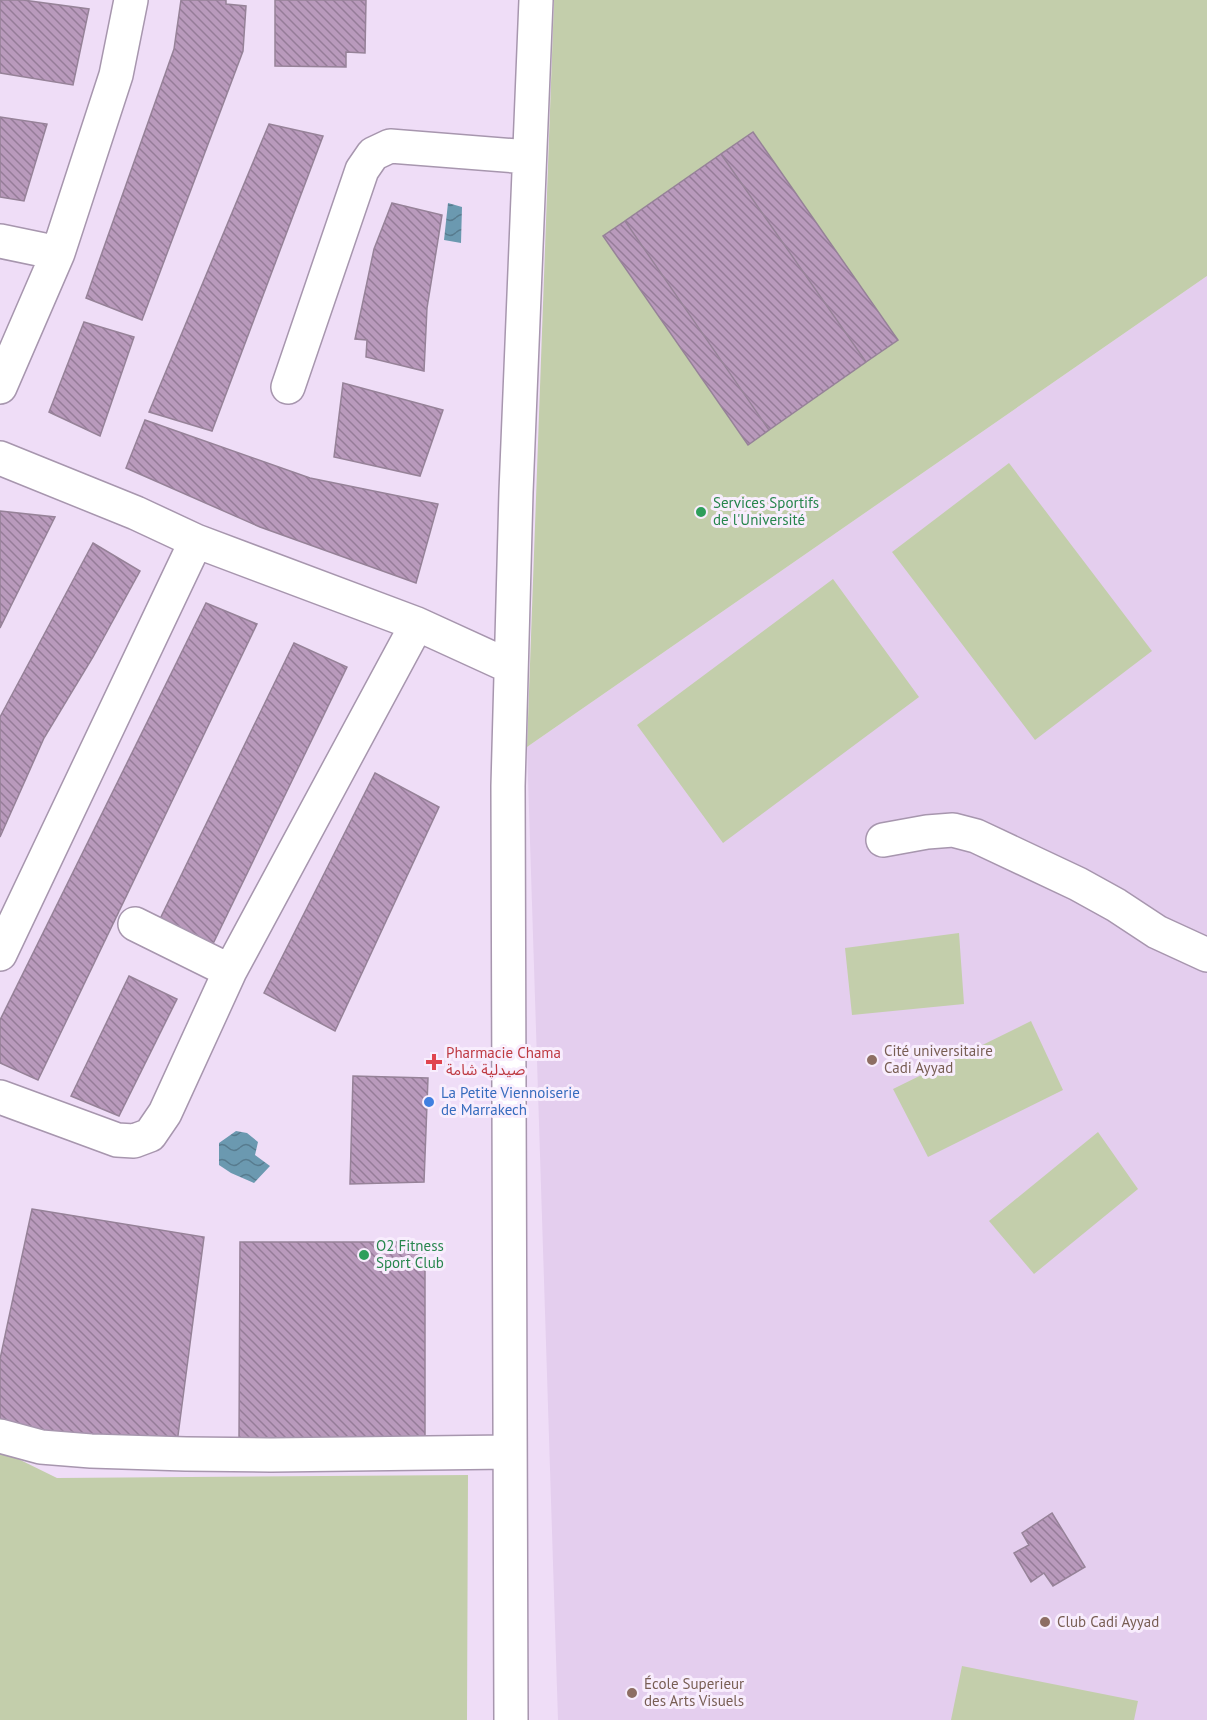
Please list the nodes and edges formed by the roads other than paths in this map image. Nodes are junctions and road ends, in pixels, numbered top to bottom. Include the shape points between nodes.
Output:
1 (131, 0) edge
2 (536, 0) edge
3 (529, 157) junction
4 (0, 241) edge
5 (58, 253) junction
6 (0, 387) edge
7 (288, 387) dead end
8 (0, 458) edge
9 (196, 541) junction
10 (417, 624) junction
11 (512, 667) junction
12 (883, 840) dead end
13 (135, 924) dead end
14 (0, 954) edge
15 (1207, 955) edge
16 (230, 971) junction
17 (0, 1096) edge
18 (0, 1436) edge
19 (508, 1452) junction
20 (511, 1720) edge

1 - 5 street via 116,75
2 - 3 street
3 - 7 street via 390,146 373,154 362,170
3 - 11 street
4 - 5 street
5 - 6 street
8 - 9 street
9 - 10 street
9 - 14 street
10 - 11 street
10 - 16 street
11 - 19 street via 508,786
12 - 15 street via 953,830 976,836 1078,884 1157,932
13 - 16 street
16 - 17 street via 165,1113 150,1135 134,1141 117,1140
18 - 19 street via 51,1448 186,1454
19 - 20 street

